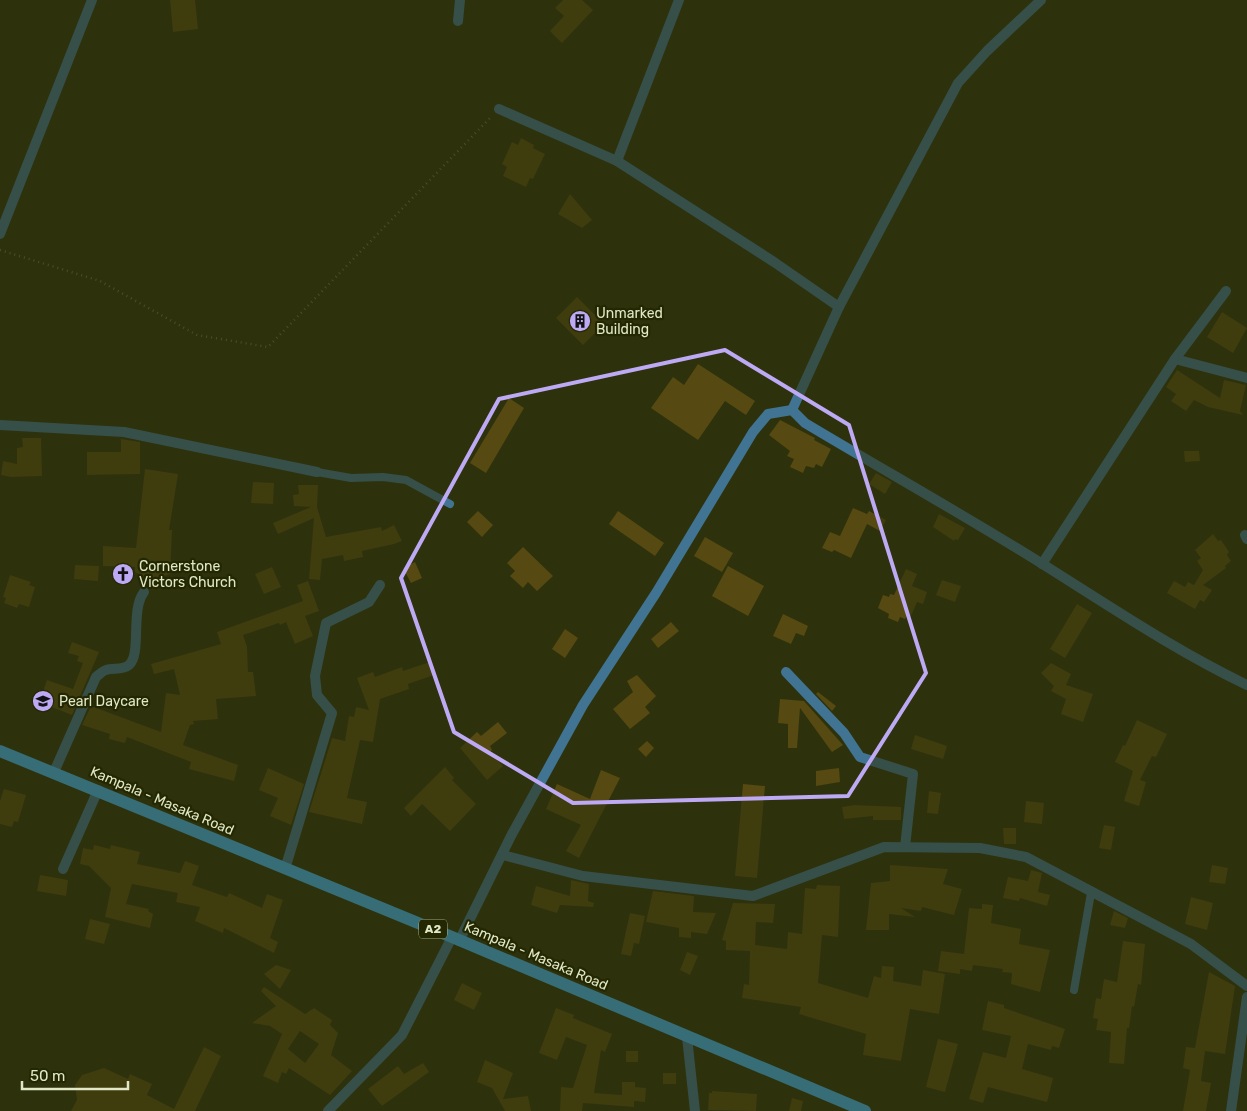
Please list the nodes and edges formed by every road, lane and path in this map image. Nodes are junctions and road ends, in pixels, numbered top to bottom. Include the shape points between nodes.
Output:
1 (92, 0) edge
2 (460, 0) edge
3 (678, 0) edge
4 (1041, 0) edge
5 (458, 21) dead end
6 (498, 109) joint
7 (617, 161) junction
8 (0, 234) edge
9 (0, 250) edge
10 (1226, 291) dead end
11 (839, 307) junction
12 (1175, 359) junction
13 (1247, 378) edge
14 (792, 410) junction
15 (0, 425) edge
16 (317, 472) joint
17 (450, 504) dead end
18 (1042, 564) junction
19 (380, 585) dead end
20 (144, 592) dead end
21 (786, 672) dead end
22 (1247, 685) edge
23 (0, 751) edge
24 (54, 772) junction
25 (98, 790) junction
26 (905, 847) junction
27 (503, 855) junction
28 (63, 869) dead end
29 (285, 869) junction
30 (1090, 893) junction
31 (456, 939) junction
32 (1247, 986) edge
33 (1074, 990) dead end
34 (1247, 997) edge
35 (688, 1038) junction
36 (328, 1111) edge
37 (695, 1111) edge
38 (864, 1111) edge
39 (1231, 1111) edge

1 - 8 street
2 - 5 street
3 - 7 street
4 - 11 street via 958,83
6 - 7 street
6 - 9 path via 268,347 196,335 100,281
7 - 11 street
10 - 12 street
11 - 14 street
12 - 13 street
12 - 18 street
14 - 18 street via 805,423
14 - 27 street via 768,414 754,432 583,706
15 - 16 street via 124,432
16 - 17 lane via 351,478 406,480
18 - 22 street via 1210,668
19 - 29 street via 369,602 326,623 315,676 317,696 332,713
20 - 24 street via 138,600 134,656 129,665 105,670 96,677
21 - 26 street via 844,733 860,756 913,774
23 - 24 main road, Kampala - Masaka Road / A2
24 - 25 main road, Kampala - Masaka Road / A2
25 - 28 street
25 - 29 main road, Kampala - Masaka Road / A2
26 - 27 street via 884,846 753,896 583,876
26 - 30 street via 980,848 1026,857
27 - 31 street
29 - 31 main road, Kampala - Masaka Road / A2
30 - 32 street via 1191,944
30 - 33 lane
31 - 35 main road, Kampala - Masaka Road / A2
31 - 36 street via 402,1035
34 - 39 street
35 - 37 street
35 - 38 main road, Kampala - Masaka Road / A2

